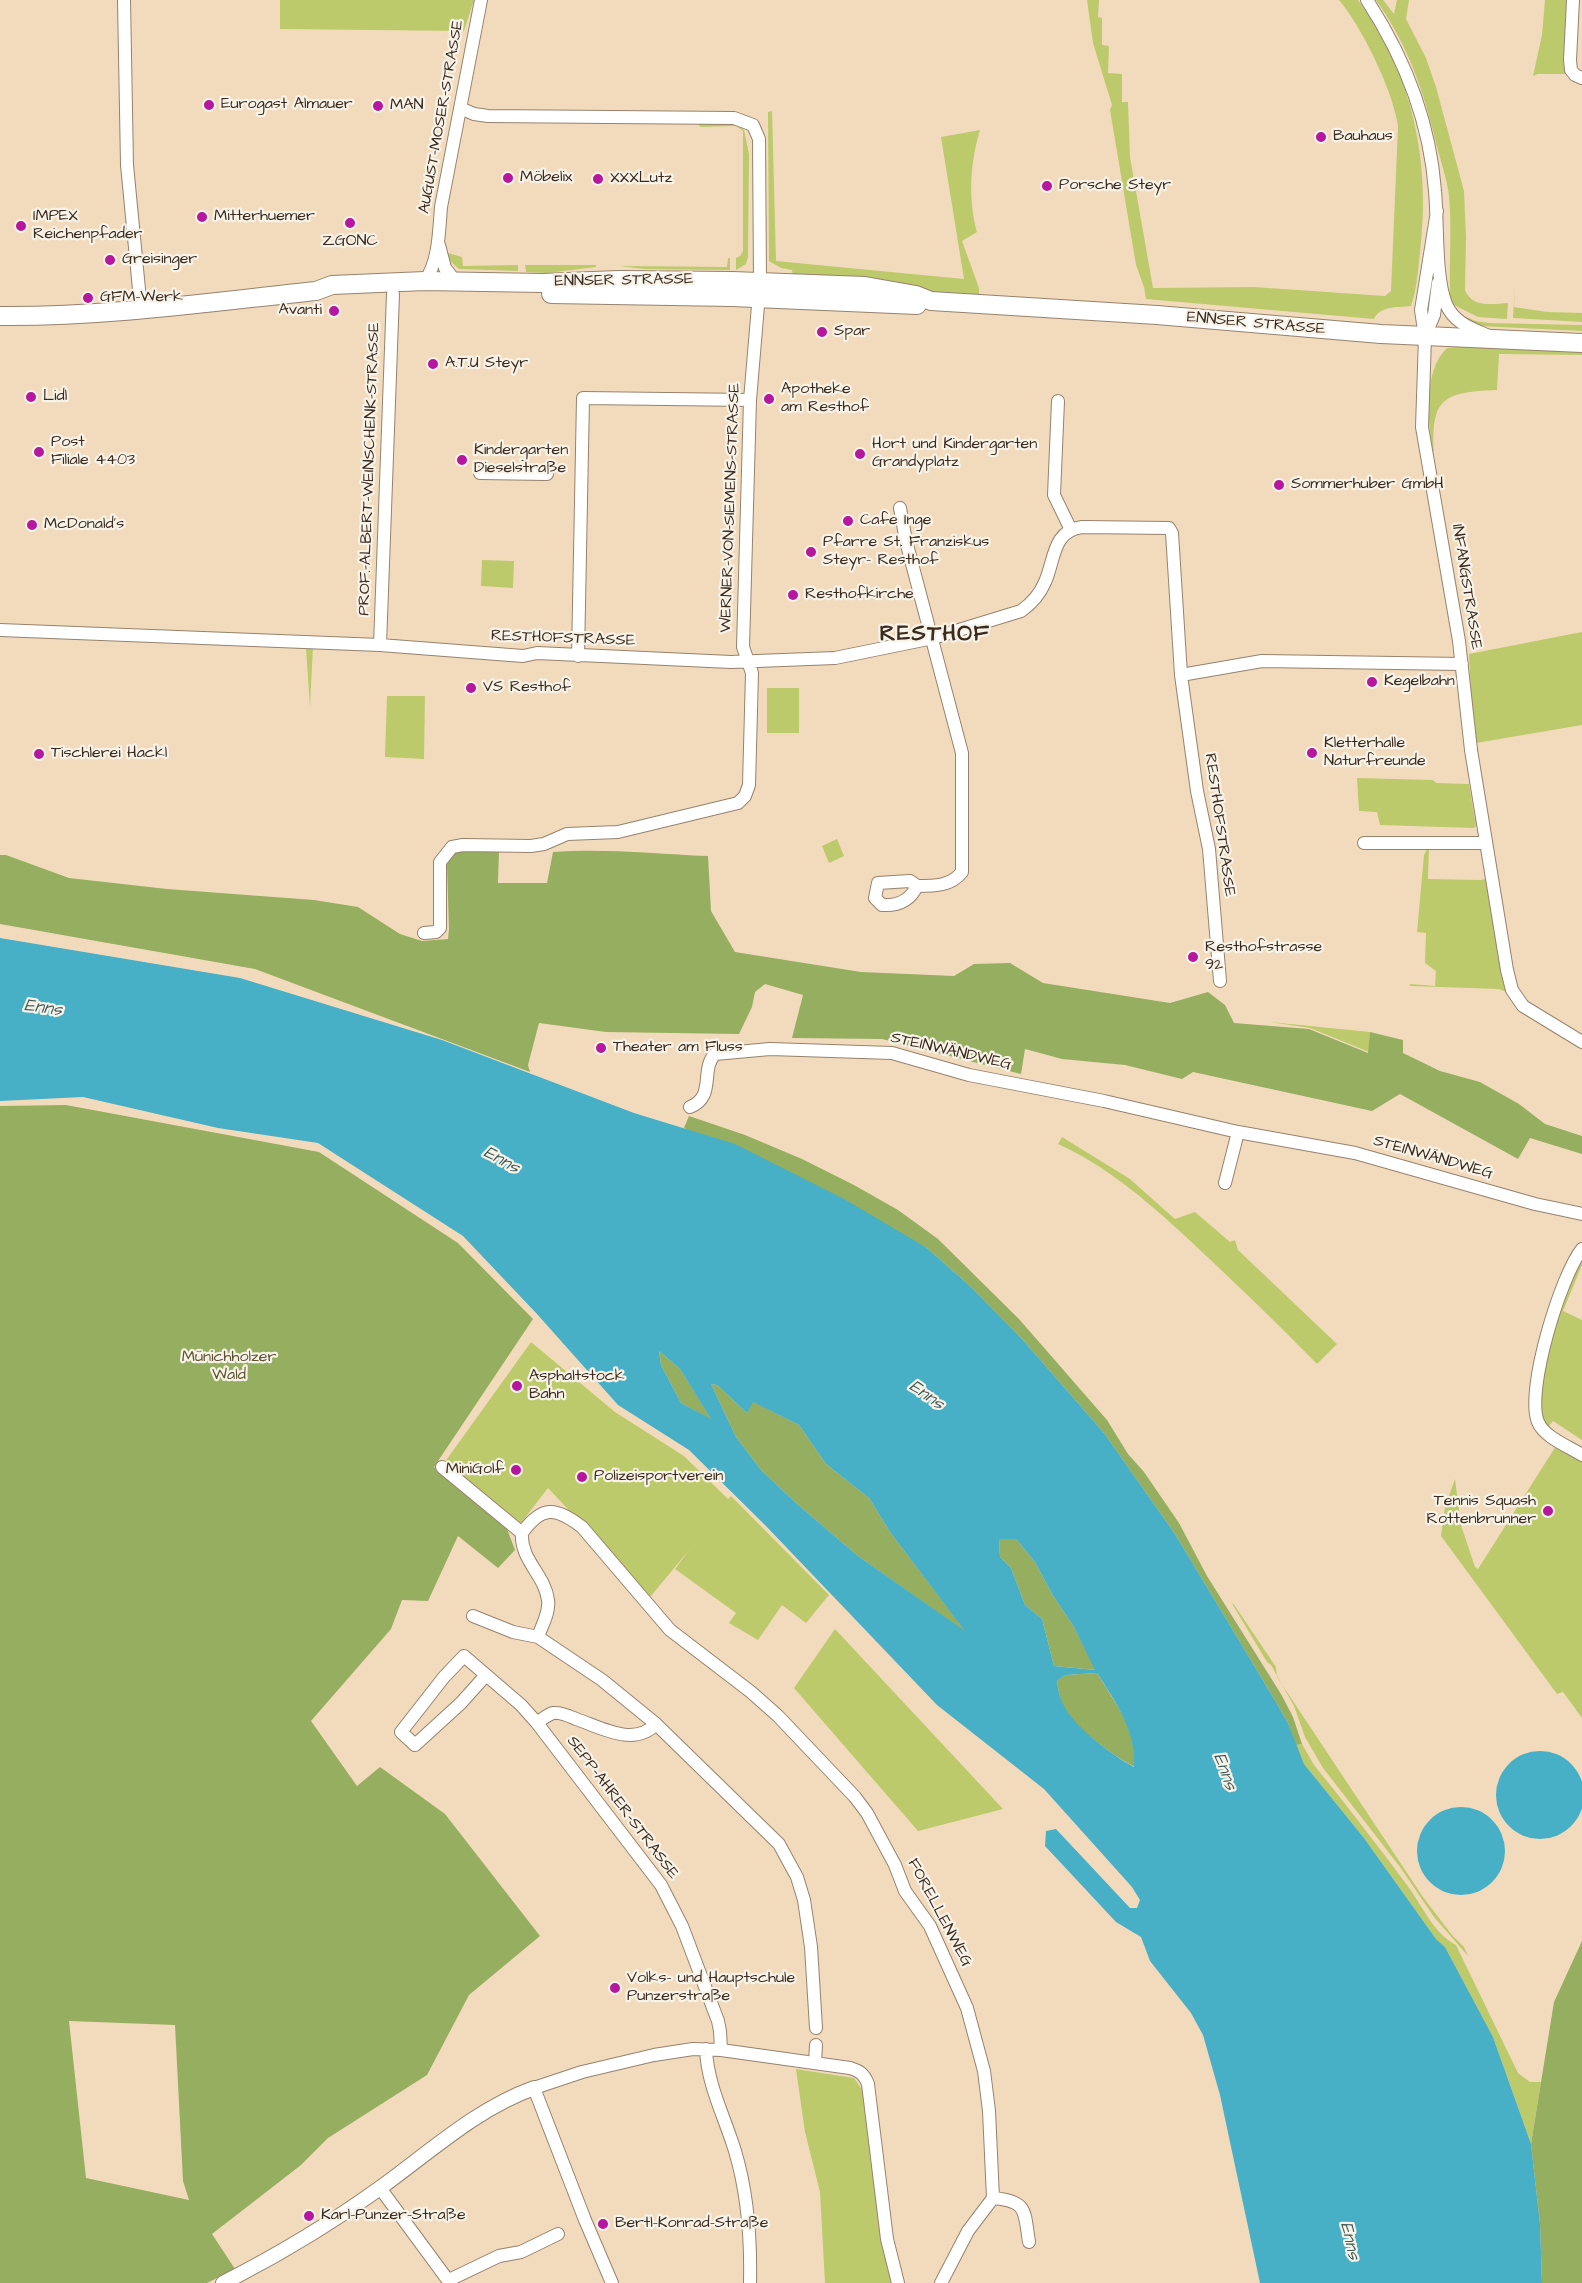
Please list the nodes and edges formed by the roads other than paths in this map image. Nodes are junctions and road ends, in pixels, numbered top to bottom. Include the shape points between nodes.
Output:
1 (124, 0) edge
2 (481, 0) edge
3 (1367, 0) edge
4 (1573, 0) edge
5 (1582, 78) edge
6 (460, 108) junction
7 (1437, 211) junction
8 (438, 241) junction
9 (1439, 261) junction
10 (425, 281) junction
11 (455, 281) junction
12 (760, 290) junction
13 (316, 291) junction
14 (393, 294) junction
15 (141, 310) junction
16 (0, 316) edge
17 (1425, 337) junction
18 (1497, 339) junction
19 (1582, 343) edge
20 (750, 400) junction
21 (1058, 401) dead end
22 (480, 473) dead end
23 (547, 474) dead end
24 (900, 508) dead end
25 (1071, 530) junction
26 (0, 630) edge
27 (933, 638) junction
28 (380, 645) junction
29 (578, 656) junction
30 (747, 662) junction
31 (1462, 664) junction
32 (1181, 675) junction
33 (1364, 843) dead end
34 (1486, 843) junction
35 (917, 886) dead end
36 (424, 933) dead end
37 (1220, 981) dead end
38 (1582, 1042) edge
39 (690, 1107) dead end
40 (1238, 1132) junction
41 (1225, 1183) dead end
42 (1582, 1214) edge
43 (1582, 1249) edge
44 (1582, 1455) edge
45 (442, 1467) dead end
46 (522, 1533) junction
47 (473, 1616) dead end
48 (538, 1636) junction
49 (486, 1675) junction
50 (537, 1723) junction
51 (656, 1724) junction
52 (816, 2028) dead end
53 (816, 2044) dead end
54 (706, 2049) junction
55 (721, 2050) junction
56 (815, 2063) junction
57 (534, 2088) junction
58 (380, 2188) junction
59 (993, 2198) junction
60 (585, 2220) junction
61 (573, 2227) dead end
62 (558, 2234) dead end
63 (1029, 2241) dead end
64 (450, 2282) edge
65 (223, 2283) edge
66 (612, 2283) edge
67 (750, 2283) edge
68 (898, 2283) edge
69 (941, 2283) edge

1 - 15 street via 127,165
2 - 6 street, AUGUST-MOSER-STRASSE
3 - 7 street via 1393,44 1416,99
4 - 5 street via 1570,65 1575,75
6 - 8 street, AUGUST-MOSER-STRASSE
6 - 12 street, WERNER-VON-SIEMENS-STRASSE via 488,116 734,118 753,125 759,139
7 - 9 street
7 - 17 street via 1421,310
8 - 10 street, AUGUST-MOSER-STRASSE
8 - 11 street, AUGUST-MOSER-STRASSE via 445,268
9 - 17 street via 1435,312
9 - 18 street via 1445,300 1454,317
10 - 11 main road, ENNSER STRASSE
10 - 13 main road, ENNSER STRASSE via 332,285
11 - 12 main road, ENNSER STRASSE via 672,280
12 - 14 main road, ENNSER STRASSE
12 - 17 main road, ENNSER STRASSE via 915,305 931,301 1157,315
12 - 20 street, WERNER-VON-SIEMENS-STRASSE
13 - 14 main road, ENNSER STRASSE via 332,295
13 - 15 main road, ENNSER STRASSE
14 - 28 street, PROF.-ALBERT-WEINSCHENK-STRASSE
15 - 16 main road, ENNSER STRASSE
17 - 18 main road, ENNSER STRASSE
17 - 31 street, INFANGSTRASSE via 1422,427
18 - 19 main road, ENNSER STRASSE
20 - 29 street via 583,398
20 - 30 street, WERNER-VON-SIEMENS-STRASSE via 743,647
21 - 25 street via 1054,495
22 - 23 street
24 - 27 street
25 - 27 street, RESTHOFSTRASSE via 1058,541 1045,583 1030,605
25 - 32 street, RESTHOFSTRASSE via 1170,530
26 - 28 street, RESTHOFSTRASSE
27 - 30 street, RESTHOFSTRASSE via 836,658
27 - 35 street via 962,753 963,868 952,882
28 - 29 street, RESTHOFSTRASSE via 523,656
29 - 30 street, RESTHOFSTRASSE
30 - 36 street, WERNER-VON-SIEMENS-STRASSE via 752,673 749,785 738,802 618,832 567,834 544,844 452,847 440,862 440,928
31 - 32 street via 1262,660
31 - 34 street, INFANGSTRASSE via 1466,718
32 - 37 street, RESTHOFSTRASSE via 1209,849
33 - 34 street
34 - 38 street, INFANGSTRASSE via 1512,990 1523,1006
39 - 40 street, STEINWÄNDWEG via 704,1095 710,1061 715,1054 770,1049 892,1053 969,1075
40 - 41 street
40 - 42 street, STEINWÄNDWEG via 1355,1153
43 - 44 street via 1569,1269 1555,1309 1537,1377 1536,1413 1545,1432
45 - 46 street
46 - 48 street via 523,1549 549,1601
46 - 59 street, FORELLENWEG via 540,1515 554,1511 582,1527 670,1630 778,1716 867,1813 961,1991 984,2071
47 - 48 street via 513,1632
48 - 51 street
49 - 49 street, SEPP-AHRER-STRASSE via 464,1656 401,1732 415,1745
49 - 50 street, SEPP-AHRER-STRASSE
50 - 51 street via 561,1713 634,1736 649,1732
50 - 55 street, SEPP-AHRER-STRASSE via 661,1885 682,1926 718,2021
51 - 52 street via 763,1828 789,1860 804,1900
53 - 56 street
54 - 55 street
54 - 57 street via 654,2055
54 - 67 street via 708,2070 736,2153 747,2202
55 - 56 street
56 - 68 street via 860,2071 868,2085 887,2239
57 - 58 street via 496,2104
57 - 60 street
58 - 64 street
58 - 65 street via 288,2248
59 - 63 street via 1011,2199 1019,2204
59 - 69 street via 968,2231
60 - 61 street
60 - 66 street
62 - 64 street via 521,2252 499,2256

